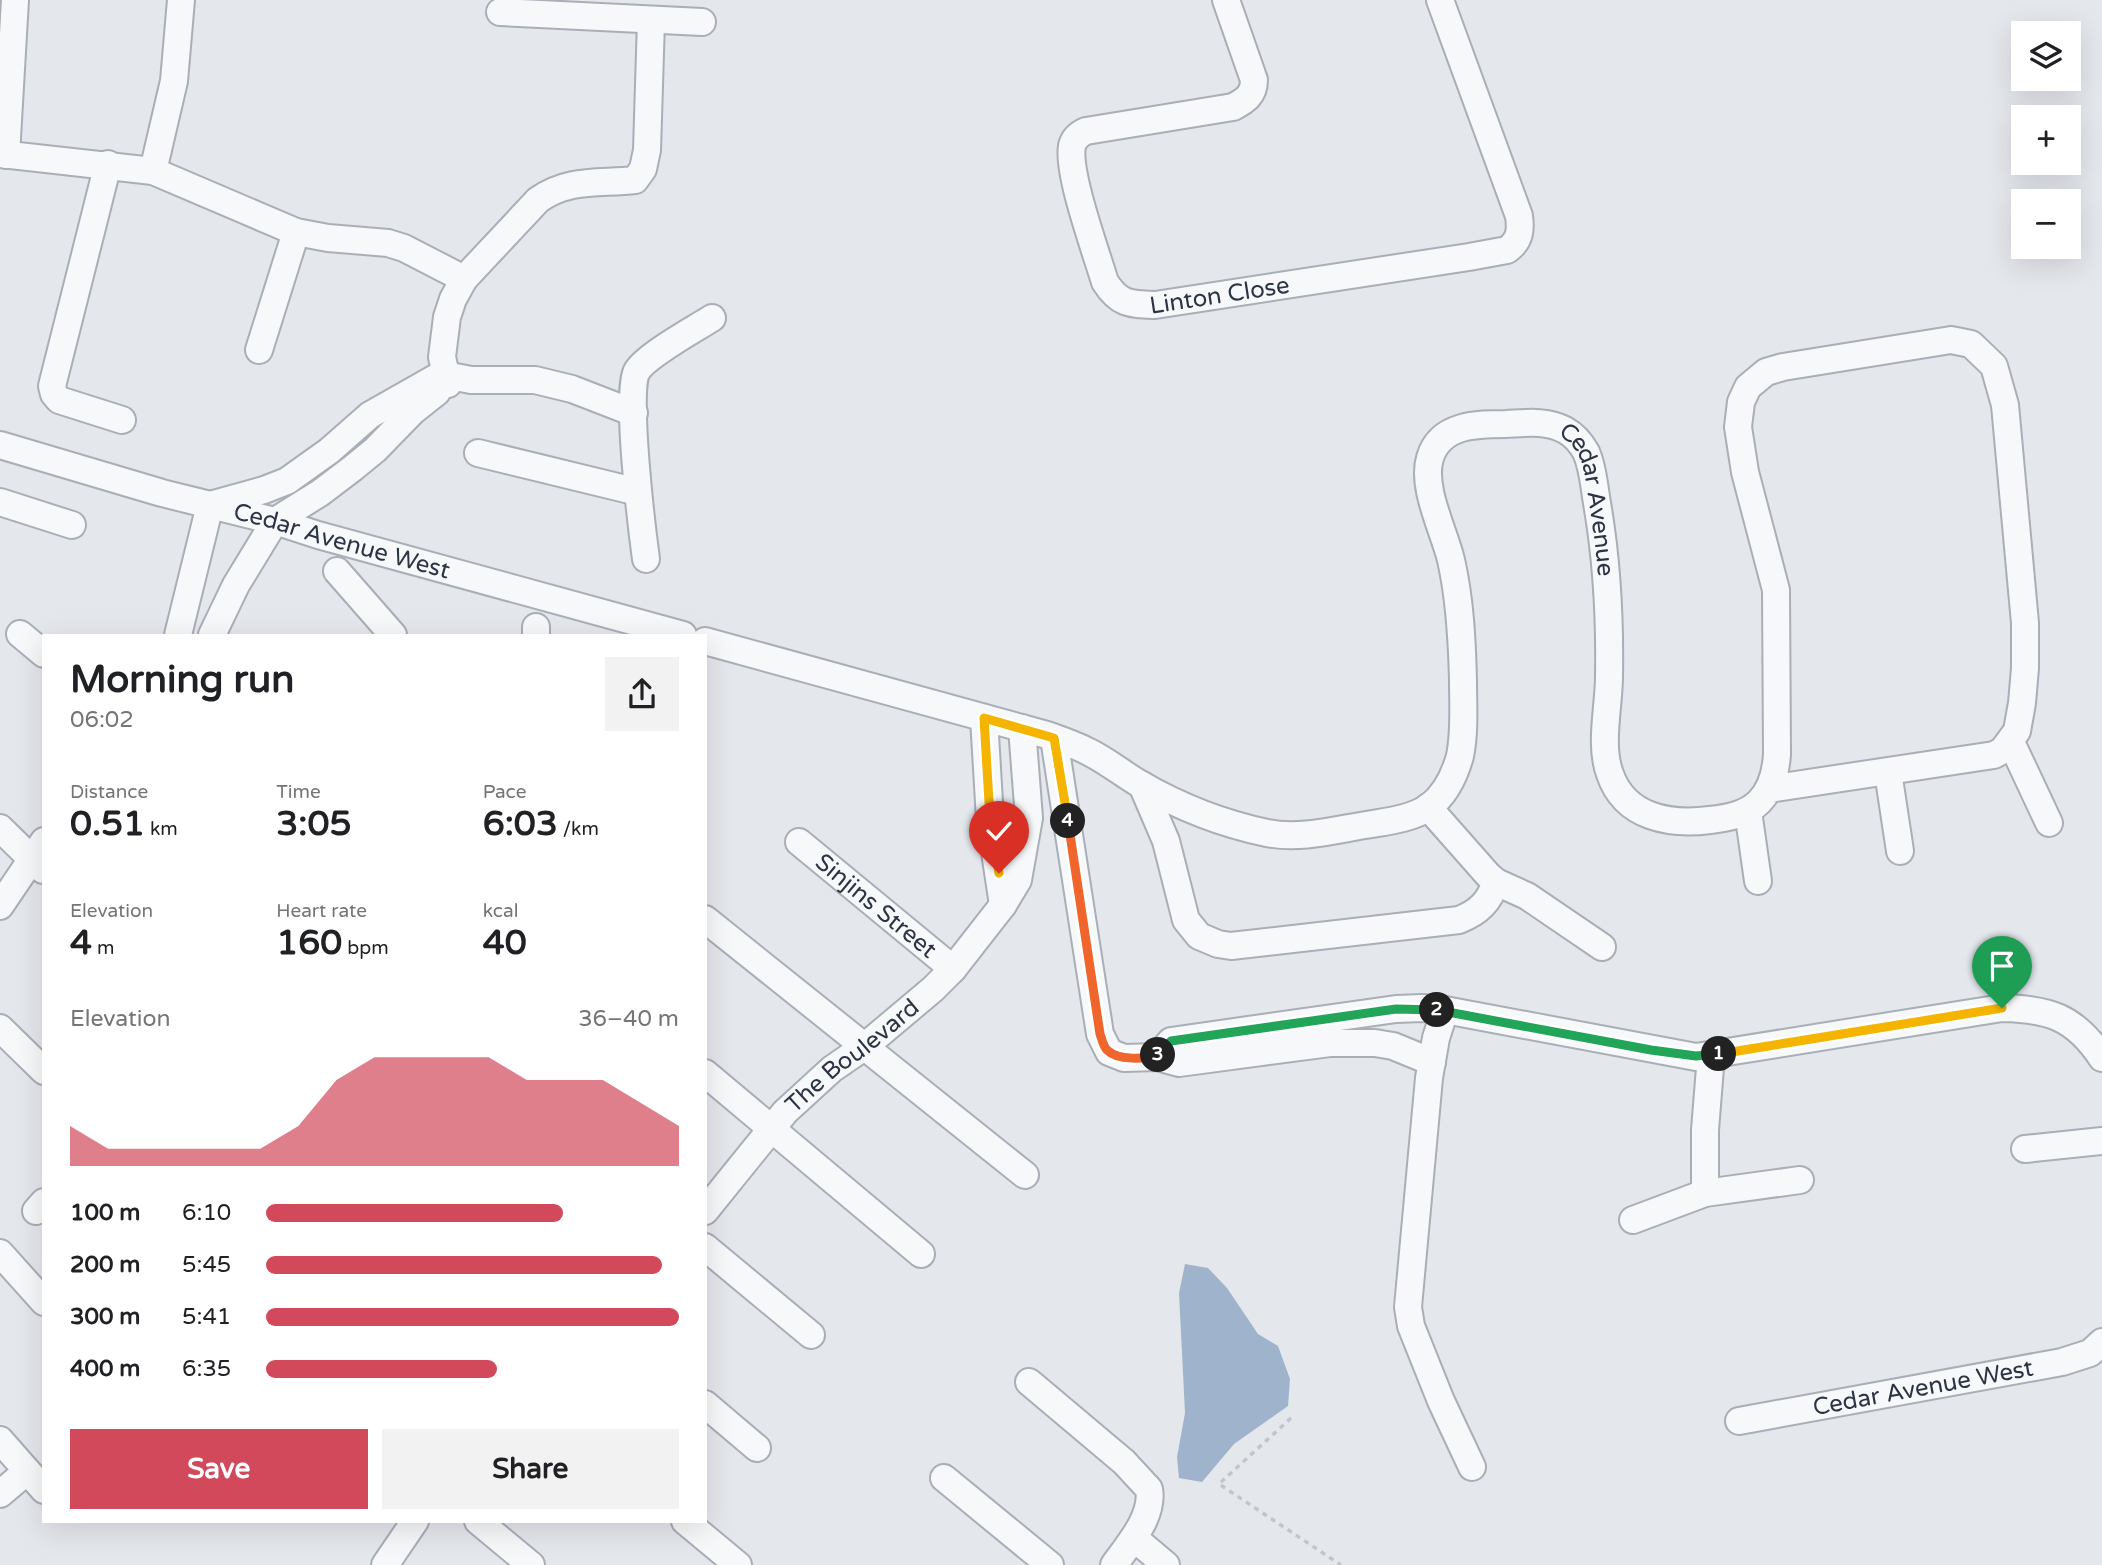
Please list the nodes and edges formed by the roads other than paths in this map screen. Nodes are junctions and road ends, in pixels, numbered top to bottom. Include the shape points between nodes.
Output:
1 (15, 0) edge
2 (181, 0) edge
3 (1226, 0) edge
4 (1440, 0) edge
5 (500, 12) dead end
6 (651, 20) junction
7 (702, 22) dead end
8 (3, 155) edge
9 (108, 164) junction
10 (153, 170) junction
11 (296, 232) junction
12 (464, 279) junction
13 (712, 318) dead end
14 (259, 350) dead end
15 (451, 379) junction
16 (634, 414) junction
17 (390, 417) junction
18 (122, 420) dead end
19 (0, 444) edge
20 (478, 453) dead end
21 (301, 471) junction
22 (638, 492) junction
23 (320, 493) junction
24 (0, 502) edge
25 (210, 505) junction
26 (275, 522) junction
27 (72, 525) dead end
28 (646, 559) dead end
29 (337, 572) dead end
30 (20, 634) dead end
31 (178, 634) edge
32 (212, 634) edge
33 (392, 634) edge
34 (679, 634) edge
35 (707, 642) edge
36 (42, 652) edge
37 (984, 718) junction
38 (1022, 728) junction
39 (1054, 738) junction
40 (2011, 742) junction
41 (1888, 772) junction
42 (1142, 785) junction
43 (1769, 789) junction
44 (1428, 807) junction
45 (1748, 811) junction
46 (2049, 823) dead end
47 (0, 828) edge
48 (42, 829) edge
49 (799, 842) dead end
50 (1900, 851) dead end
51 (35, 855) edge
52 (0, 878) edge
53 (1758, 881) dead end
54 (1496, 882) junction
55 (1003, 905) junction
56 (0, 906) edge
57 (707, 921) edge
58 (1602, 947) dead end
59 (953, 969) junction
60 (1445, 1010) junction
61 (1375, 1012) junction
62 (0, 1028) edge
63 (1375, 1043) junction
64 (864, 1047) junction
65 (1711, 1055) junction
66 (1157, 1056) junction
67 (2102, 1058) edge
68 (1432, 1062) junction
69 (42, 1069) edge
70 (707, 1075) edge
71 (771, 1126) junction
72 (2102, 1141) edge
73 (2025, 1149) dead end
74 (1025, 1175) dead end
75 (1800, 1180) dead end
76 (1705, 1193) junction
77 (707, 1208) edge
78 (1633, 1220) dead end
79 (707, 1249) edge
80 (0, 1253) edge
81 (921, 1254) dead end
82 (42, 1300) edge
83 (811, 1335) dead end
84 (2102, 1342) edge
85 (1029, 1382) dead end
86 (707, 1406) edge
87 (1739, 1421) dead end
88 (0, 1440) edge
89 (757, 1448) dead end
90 (1472, 1468) dead end
91 (944, 1478) dead end
92 (35, 1480) edge
93 (0, 1494) edge
94 (413, 1523) edge
95 (480, 1523) edge
96 (687, 1523) edge
97 (1134, 1538) junction
98 (385, 1565) edge
99 (531, 1565) edge
100 (738, 1565) edge
101 (1050, 1565) edge
102 (1114, 1565) edge
103 (1166, 1565) edge

1 - 8 street
2 - 10 street via 174,81
3 - 4 street, Linton Close via 1254,80 1250,97 1233,107 1086,131 1072,144 1072,170 1105,282 1114,296 1126,302 1155,305 1511,247 1518,237 1519,216
5 - 6 street
6 - 7 street
6 - 12 street via 647,150 639,176 550,191
8 - 9 street
9 - 10 street
9 - 18 street via 52,386 59,400
10 - 11 street
11 - 12 street via 388,243
11 - 14 street
12 - 15 street via 447,317 442,357
13 - 16 street via 638,370
15 - 16 street via 515,378 552,383
15 - 17 street via 413,411
16 - 22 street
17 - 21 street
17 - 23 street via 375,450
19 - 25 street, Cedar Avenue West
20 - 22 street
21 - 23 street
21 - 25 street via 264,490
22 - 28 street
23 - 26 street
24 - 27 street
25 - 26 street, Cedar Avenue West
25 - 31 street
26 - 32 street via 236,584
26 - 34 street, Cedar Avenue West
29 - 33 street
30 - 36 street
35 - 37 street
37 - 38 street
37 - 55 street via 990,819
38 - 39 street
38 - 55 street, The Boulevard via 1029,818 1018,880
39 - 42 street via 1087,751
39 - 66 street via 1100,1034 1104,1046 1116,1056
40 - 41 street via 1994,755
40 - 43 street via 2022,703 2025,623 2005,405 1994,366 1971,344 1951,340 1783,367 1757,377 1743,395 1739,415 1745,472 1774,573 1778,607 1776,763
40 - 46 street
41 - 43 street
41 - 50 street
42 - 44 street via 1222,820 1268,834 1391,821
42 - 54 street via 1166,841 1186,920 1199,936 1218,944 1245,946 1459,920 1481,909
43 - 45 street
44 - 45 street, Cedar Avenue via 1456,769 1464,723 1462,633 1454,574 1429,485 1429,461 1436,445 1459,428 1542,423 1563,429 1578,440 1590,466 1607,571 1606,751 1617,790 1637,809 1670,821 1716,819
44 - 54 street
45 - 53 street
47 - 51 street
48 - 51 street
49 - 59 street, Sinjins Street
51 - 52 street
51 - 56 street
54 - 58 street via 1527,896
55 - 59 street, The Boulevard
57 - 64 street
59 - 64 street, The Boulevard
60 - 61 street
60 - 65 street via 1651,1050
60 - 68 street
61 - 63 street
61 - 66 street via 1171,1041
62 - 69 street
63 - 66 street via 1330,1043 1179,1063
63 - 68 street
64 - 71 street, The Boulevard via 816,1082
64 - 74 street
65 - 67 street via 2002,1008 2039,1011 2071,1022
65 - 76 street
68 - 90 street via 1409,1315
70 - 71 street
71 - 77 street, The Boulevard
71 - 81 street
72 - 73 street
75 - 76 street
76 - 78 street
79 - 83 street
80 - 82 street
84 - 87 street, Cedar Avenue West via 2090,1353 2062,1362
85 - 97 street via 1124,1462 1149,1489 1148,1508
86 - 89 street
88 - 92 street
91 - 101 street
92 - 93 street
94 - 98 street
95 - 99 street
96 - 100 street
97 - 102 street
97 - 103 street

